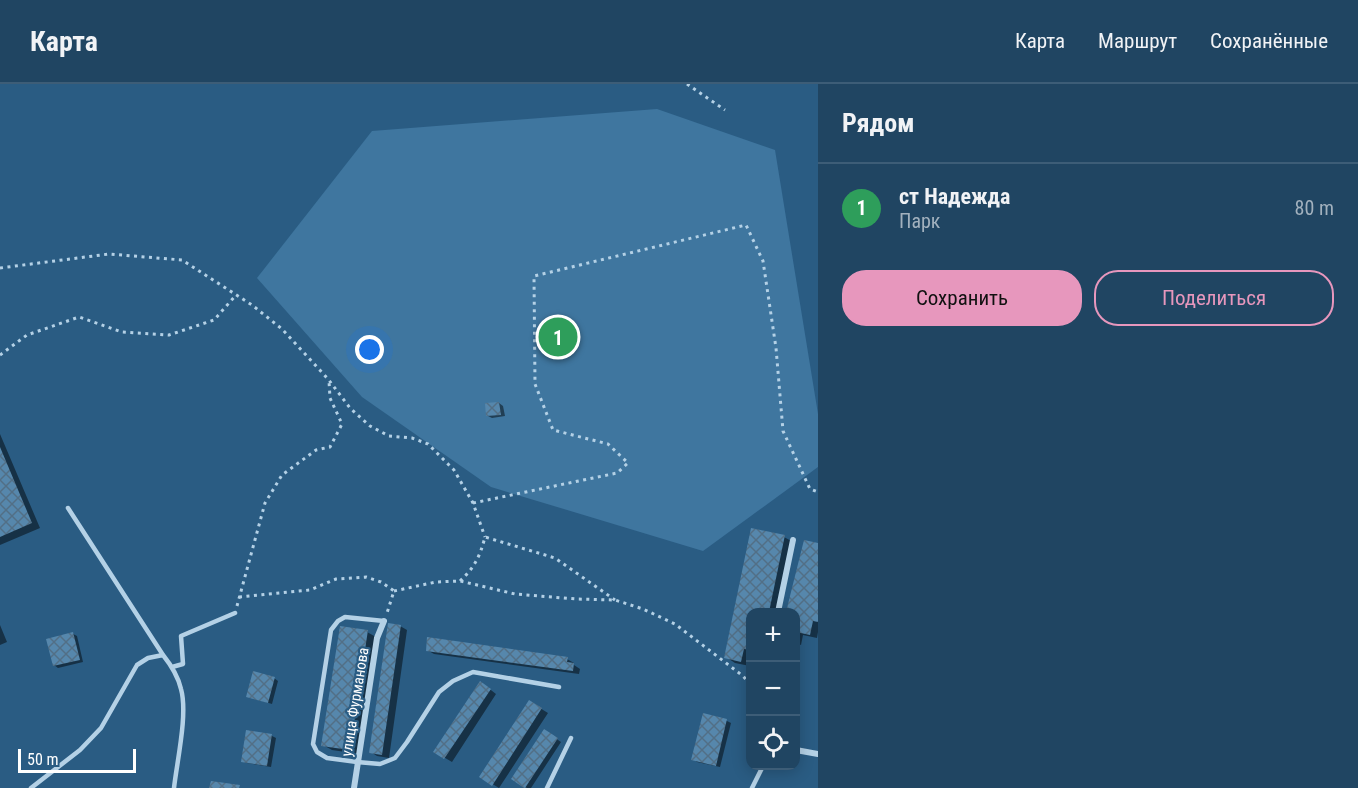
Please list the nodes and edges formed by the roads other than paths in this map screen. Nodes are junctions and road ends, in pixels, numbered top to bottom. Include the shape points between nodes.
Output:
1 (68, 508) dead end
2 (793, 540) dead end
3 (779, 608) edge
4 (235, 613) road end
5 (384, 621) joint
6 (163, 655) junction
7 (172, 667) junction
8 (560, 687) dead end
9 (571, 738) dead end
10 (800, 751) edge
11 (818, 754) edge
12 (357, 762) junction
13 (761, 770) edge
14 (31, 788) edge
15 (174, 788) edge
16 (354, 788) edge
17 (547, 788) edge
18 (752, 788) edge

1 - 6 lane
2 - 3 street
4 - 7 lane via 181,636 183,664
5 - 12 street, улица Фурманова via 377,638
5 - 12 lane via 345,617 331,630 313,744 327,758
6 - 7 lane
6 - 14 lane via 137,665 101,728 80,750
7 - 15 lane via 184,711
8 - 12 lane via 473,672 439,692 395,758 380,764
9 - 17 lane
10 - 11 street
12 - 16 street, улица Фурманова
13 - 18 lane

